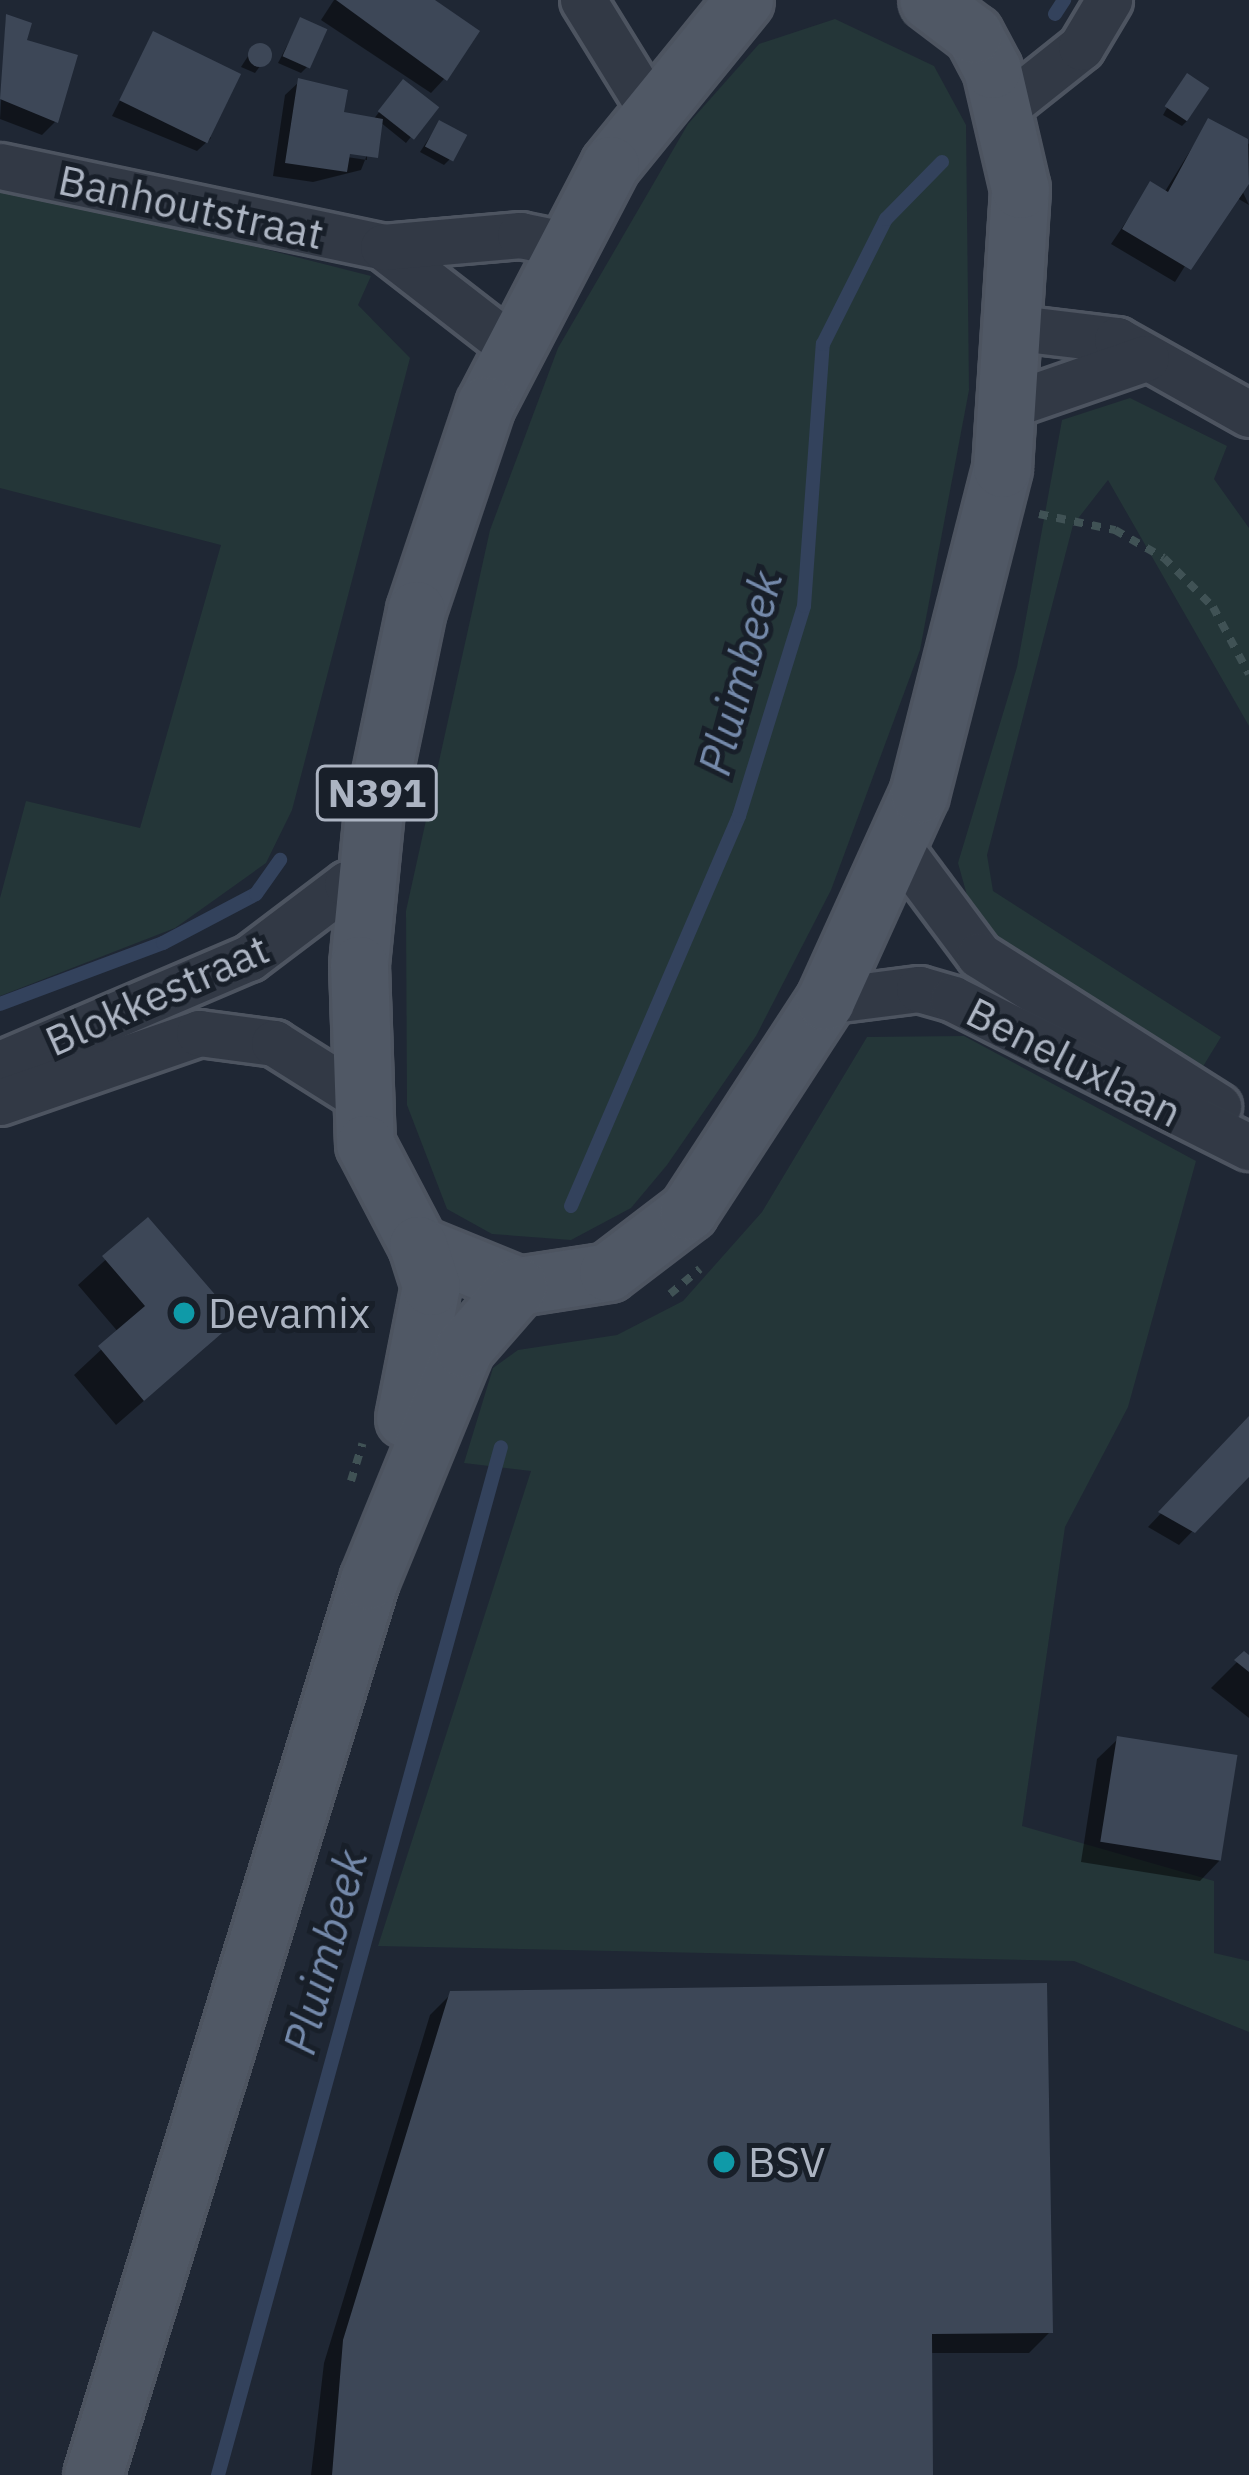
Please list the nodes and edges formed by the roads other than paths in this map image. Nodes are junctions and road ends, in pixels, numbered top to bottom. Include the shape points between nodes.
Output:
1 (583, 0) edge
2 (928, 0) edge
3 (1109, 0) edge
4 (729, 3) edge
5 (972, 17) edge
6 (1008, 105) junction
7 (649, 107) junction
8 (0, 166) edge
9 (564, 244) junction
10 (383, 247) junction
11 (1018, 328) junction
12 (513, 348) junction
13 (1146, 358) junction
14 (1010, 405) junction
15 (1249, 414) edge
16 (900, 849) junction
17 (367, 881) junction
18 (825, 1001) junction
19 (0, 1064) edge
20 (358, 1096) junction
21 (0, 1102) edge
22 (1249, 1129) edge
23 (1249, 1148) edge
24 (418, 1245) junction
25 (518, 1286) junction
26 (369, 1580) junction
27 (93, 2475) edge

1 - 7 street
2 - 5 main road
3 - 6 street via 1082,47
4 - 7 main road, N391
5 - 6 main road
6 - 11 main road via 1019,152
7 - 9 main road, N391
8 - 10 street, Banhoutstraat
9 - 10 street, Banhoutstraat via 520,235
9 - 12 main road, N391
10 - 12 street, Banhoutstraat
11 - 13 street via 1072,328
11 - 14 main road
12 - 17 main road, N391 via 416,610
13 - 14 street
13 - 15 street
14 - 16 main road via 985,560
16 - 18 main road
16 - 22 street, Beneluxlaan via 980,955
17 - 19 street, Blokkestraat via 347,884 249,958
17 - 20 main road, N391
18 - 23 street, Beneluxlaan via 919,989 953,999
18 - 25 main road via 723,1163 654,1245 573,1284
20 - 21 street, Blokkestraat via 274,1043 199,1033
20 - 24 main road, N391 via 376,1177
24 - 25 main road
24 - 26 main road, N391 via 430,1286 426,1333
25 - 26 main road, N391 via 464,1348
26 - 27 main road, N391

